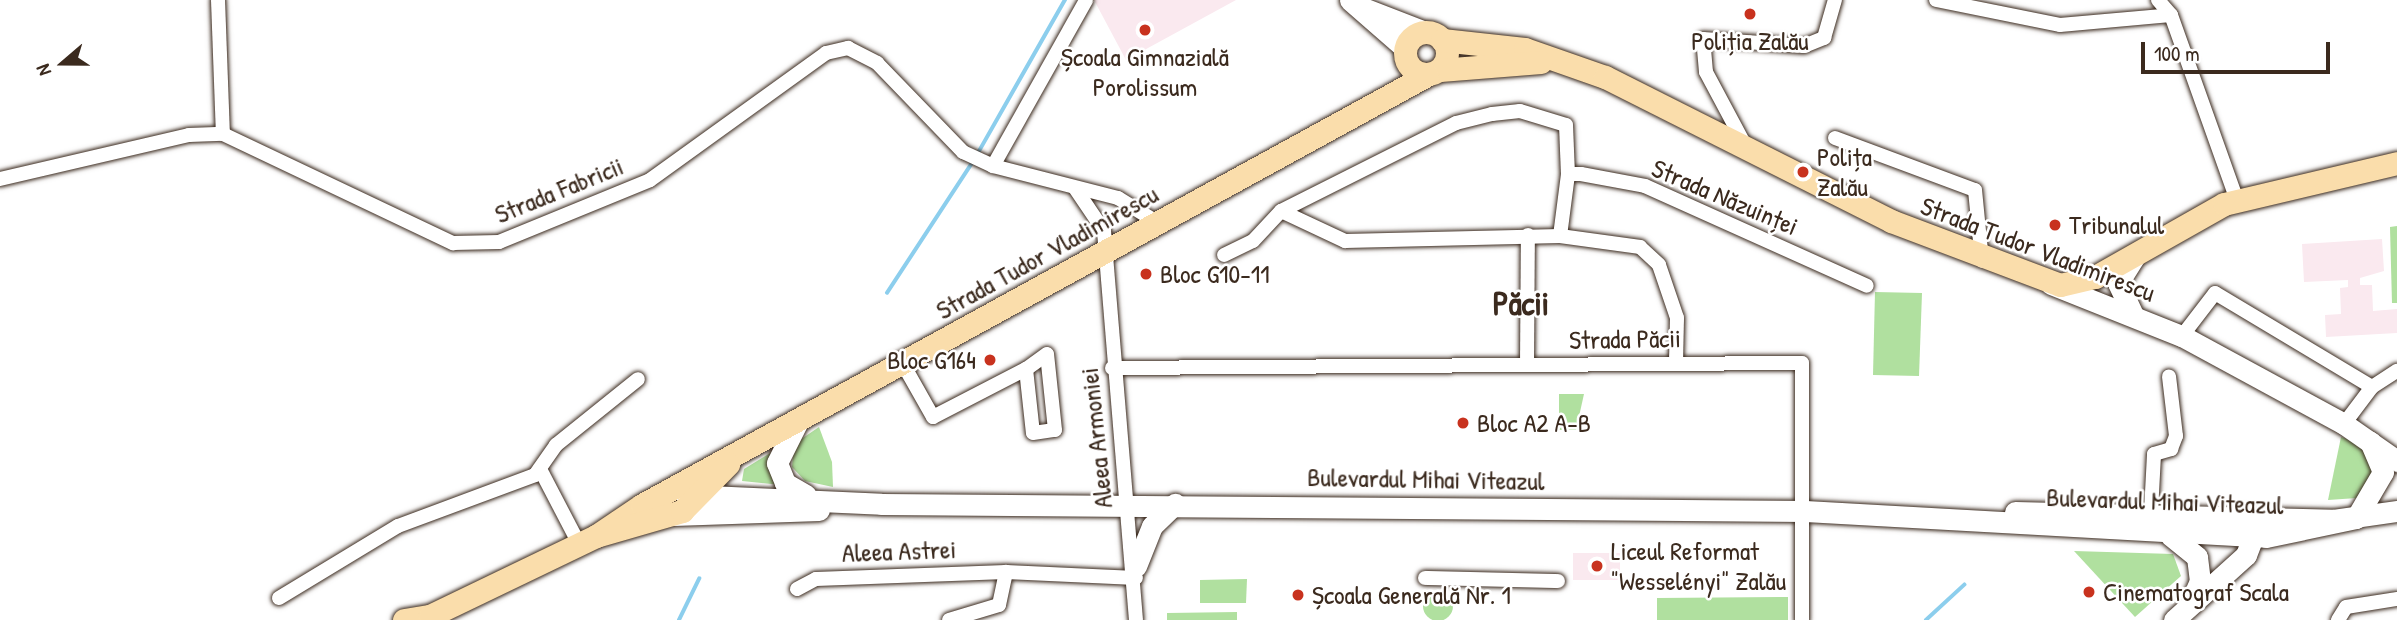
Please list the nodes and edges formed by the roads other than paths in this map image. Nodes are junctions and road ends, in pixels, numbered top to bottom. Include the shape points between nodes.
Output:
1 (218, 0) edge
2 (1086, 0) edge
3 (1835, 0) edge
4 (1936, 0) edge
5 (2158, 0) edge
6 (1353, 3) edge
7 (2171, 15) junction
8 (1433, 36) junction
9 (1405, 51) junction
10 (1575, 66) junction
11 (1434, 72) junction
12 (1380, 100) junction
13 (223, 134) junction
14 (1835, 138) dead end
15 (1747, 149) junction
16 (2397, 163) edge
17 (988, 164) junction
18 (1568, 174) junction
19 (0, 179) edge
20 (1074, 187) junction
21 (2237, 200) junction
22 (1281, 211) junction
23 (1155, 221) junction
24 (1528, 235) junction
25 (1560, 236) junction
26 (2146, 245) junction
27 (1105, 251) junction
28 (1224, 255) dead end
29 (1982, 261) junction
30 (2109, 269) junction
31 (2049, 284) junction
32 (1867, 286) dead end
33 (2102, 302) junction
34 (2133, 314) junction
35 (2182, 336) junction
36 (1676, 363) junction
37 (904, 364) junction
38 (1527, 364) junction
39 (1112, 368) junction
40 (1026, 369) junction
41 (2169, 376) dead end
42 (638, 379) dead end
43 (2393, 379) edge
44 (2372, 387) junction
45 (798, 421) junction
46 (2344, 424) junction
47 (2370, 442) junction
48 (742, 453) junction
49 (2397, 460) edge
50 (540, 469) junction
51 (709, 491) junction
52 (812, 496) junction
53 (880, 504) junction
54 (1128, 504) junction
55 (1175, 504) junction
56 (642, 505) junction
57 (724, 511) junction
58 (1805, 511) junction
59 (2397, 511) edge
60 (2151, 512) junction
61 (673, 514) junction
62 (1971, 517) junction
63 (2356, 518) junction
64 (2257, 527) junction
65 (2161, 532) junction
66 (587, 540) junction
67 (1006, 572) junction
68 (1136, 572) junction
69 (1425, 578) dead end
70 (1558, 581) dead end
71 (797, 589) dead end
72 (279, 597) dead end
73 (2397, 599) edge
74 (2181, 613) edge
75 (428, 618) edge
76 (404, 620) edge
77 (948, 620) edge
78 (1136, 620) edge
79 (1802, 620) edge
80 (2338, 620) edge

1 - 13 street
2 - 17 street
3 - 15 street via 1824,38 1804,46 1703,39 1706,72
4 - 7 street via 2060,25
5 - 7 street
6 - 8 main road
6 - 9 main road
7 - 21 street
8 - 9 main road
8 - 10 main road, Strada Tudor Vladimirescu via 1501,44
8 - 11 main road via 1447,59
9 - 11 main road via 1415,72
9 - 12 main road
10 - 11 main road, Strada Tudor Vladimirescu via 1515,62
10 - 15 main road, Strada Tudor Vladimirescu
11 - 12 main road, Strada Tudor Vladimirescu
12 - 23 main road, Strada Tudor Vladimirescu
13 - 17 street, Strada Fabricii via 453,243 499,242 650,180 826,52 848,48 877,63 963,152
13 - 19 street, Strada Fabricii via 189,135
14 - 29 street via 1975,190
15 - 29 main road, Strada Tudor Vladimirescu
16 - 21 main road
17 - 20 street, Strada Fabricii
18 - 22 street via 1566,125 1520,111 1492,114 1456,123
18 - 25 street
18 - 32 street, Strada Năzuinței via 1646,186
20 - 23 street, Strada Fabricii via 1132,204
20 - 27 street via 1100,220
21 - 26 main road
22 - 24 street via 1345,240
22 - 28 street via 1253,241
23 - 27 main road, Strada Tudor Vladimirescu
24 - 25 street
24 - 38 street
25 - 36 street via 1640,247 1659,265 1677,318
26 - 30 main road
26 - 34 main road via 2118,284
27 - 37 main road, Strada Tudor Vladimirescu
27 - 39 street, Aleea Armoniei
29 - 31 main road, Strada Tudor Vladimirescu
30 - 31 main road via 2082,283
30 - 33 main road via 2091,288
31 - 33 main road, Strada Tudor Vladimirescu
33 - 34 main road, Strada Tudor Vladimirescu
34 - 35 main road, Strada Tudor Vladimirescu
35 - 44 street via 2215,293
35 - 46 main road, Strada Tudor Vladimirescu
36 - 38 street, Strada Păcii
36 - 58 street, Strada Păcii via 1802,363
37 - 40 street via 933,416
37 - 45 main road, Strada Tudor Vladimirescu
38 - 39 street, Strada Păcii
39 - 54 street, Aleea Armoniei
40 - 40 street via 1047,354 1055,430 1033,433
41 - 60 street via 2176,436 2171,449 2154,454
42 - 50 street via 556,445
43 - 44 street
44 - 46 street
45 - 48 main road, Strada Tudor Vladimirescu
45 - 52 main road via 777,463 785,483
46 - 47 main road, Strada Tudor Vladimirescu
47 - 49 main road, Strada Tudor Vladimirescu
47 - 63 main road via 2384,472
48 - 51 main road, Strada Tudor Vladimirescu
48 - 56 main road, Strada Tudor Vladimirescu
50 - 66 street
50 - 72 street via 398,526 373,547
51 - 52 main road, Bulevardul Mihai Viteazul
51 - 56 main road, Bulevardul Mihai Viteazul
51 - 57 main road
51 - 61 main road, Strada Tudor Vladimirescu
52 - 53 main road, Bulevardul Mihai Viteazul
53 - 54 main road, Bulevardul Mihai Viteazul
53 - 57 main road, Bulevardul Mihai Viteazul
54 - 55 main road, Bulevardul Mihai Viteazul
54 - 68 street, Aleea Armoniei
55 - 58 main road, Bulevardul Mihai Viteazul
55 - 68 main road via 1152,526
56 - 66 main road, Bulevardul Mihai Viteazul
57 - 61 main road, Bulevardul Mihai Viteazul
58 - 62 main road, Bulevardul Mihai Viteazul
58 - 79 street, Strada Păcii
59 - 63 main road, Bulevardul Mihai Viteazul
60 - 62 main road, Bulevardul Mihai Viteazul via 2034,510
60 - 64 main road, Bulevardul Mihai Viteazul
61 - 66 main road, Bulevardul Mihai Viteazul
62 - 65 main road, Bulevardul Mihai Viteazul
63 - 64 main road, Bulevardul Mihai Viteazul
64 - 65 main road, Bulevardul Mihai Viteazul
64 - 74 main road
65 - 74 main road via 2195,551 2200,580
66 - 75 main road, Bulevardul Mihai Viteazul
67 - 68 street, Aleea Astrei
67 - 71 street, Aleea Astrei via 816,579
67 - 77 street via 999,605
68 - 78 street, Aleea Armoniei
69 - 70 street
73 - 80 street via 2346,607
75 - 76 main road, Bulevardul Mihai Viteazul

